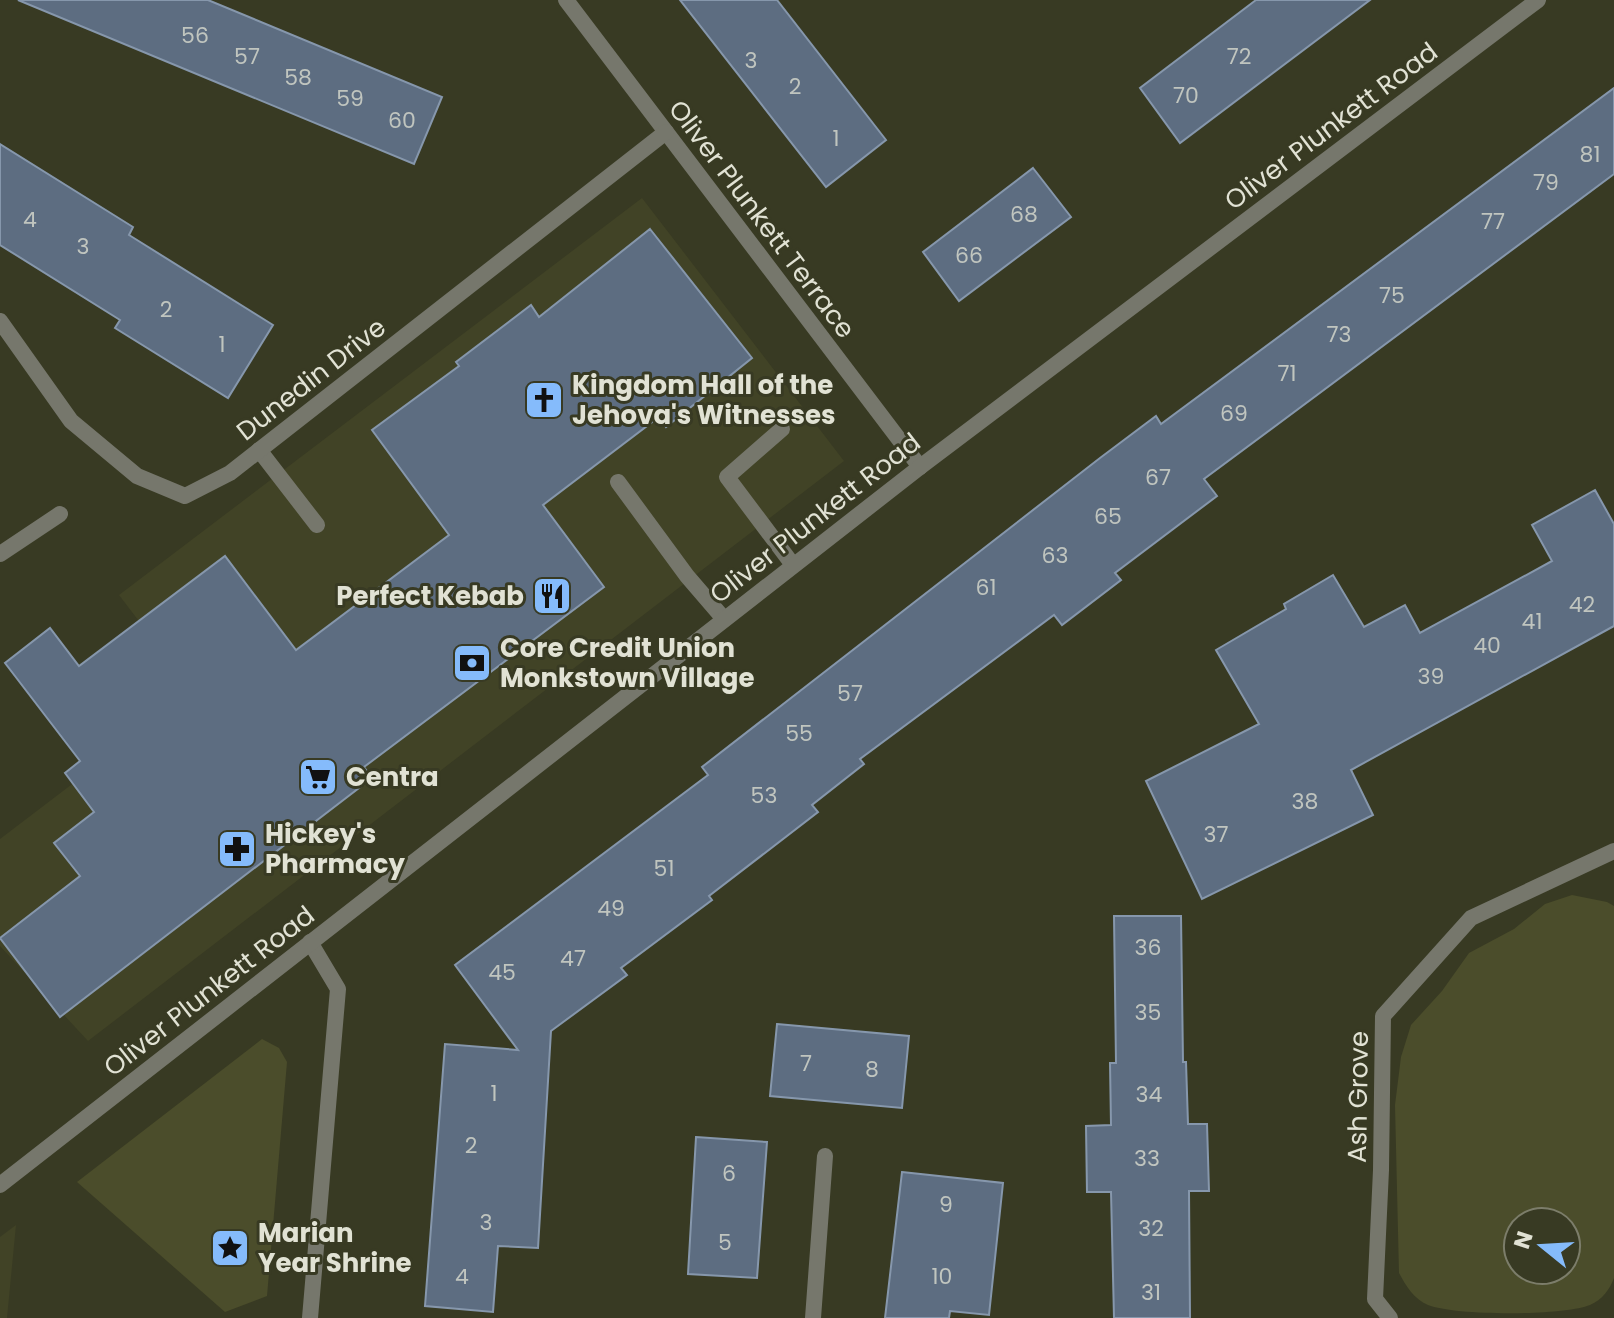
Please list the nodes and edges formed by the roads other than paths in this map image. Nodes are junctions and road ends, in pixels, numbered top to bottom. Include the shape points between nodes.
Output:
1 (566, 0) edge
2 (1538, 0) edge
3 (666, 132) junction
4 (0, 321) edge
5 (782, 429) dead end
6 (259, 450) junction
7 (920, 467) junction
8 (618, 482) dead end
9 (60, 514) dead end
10 (317, 525) dead end
11 (0, 554) edge
12 (793, 565) junction
13 (724, 619) junction
14 (1614, 851) edge
15 (310, 942) junction
16 (825, 1156) dead end
17 (0, 1185) edge
18 (310, 1318) edge
19 (813, 1318) edge
20 (1390, 1318) edge

1 - 3 street, Oliver Plunkett Terrace
2 - 7 street, Oliver Plunkett Road
3 - 6 street, Dunedin Drive
3 - 7 street, Oliver Plunkett Terrace
4 - 6 street, Dunedin Drive via 71,421 137,476 185,496 230,473
5 - 12 street via 727,477
6 - 10 street
7 - 12 street, Oliver Plunkett Road
8 - 13 street
9 - 11 street
12 - 13 street, Oliver Plunkett Road
13 - 15 street, Oliver Plunkett Road
14 - 20 street, Ash Grove via 1471,918 1383,1016 1375,1299
15 - 17 street, Oliver Plunkett Road
15 - 18 street via 338,989
16 - 19 street

